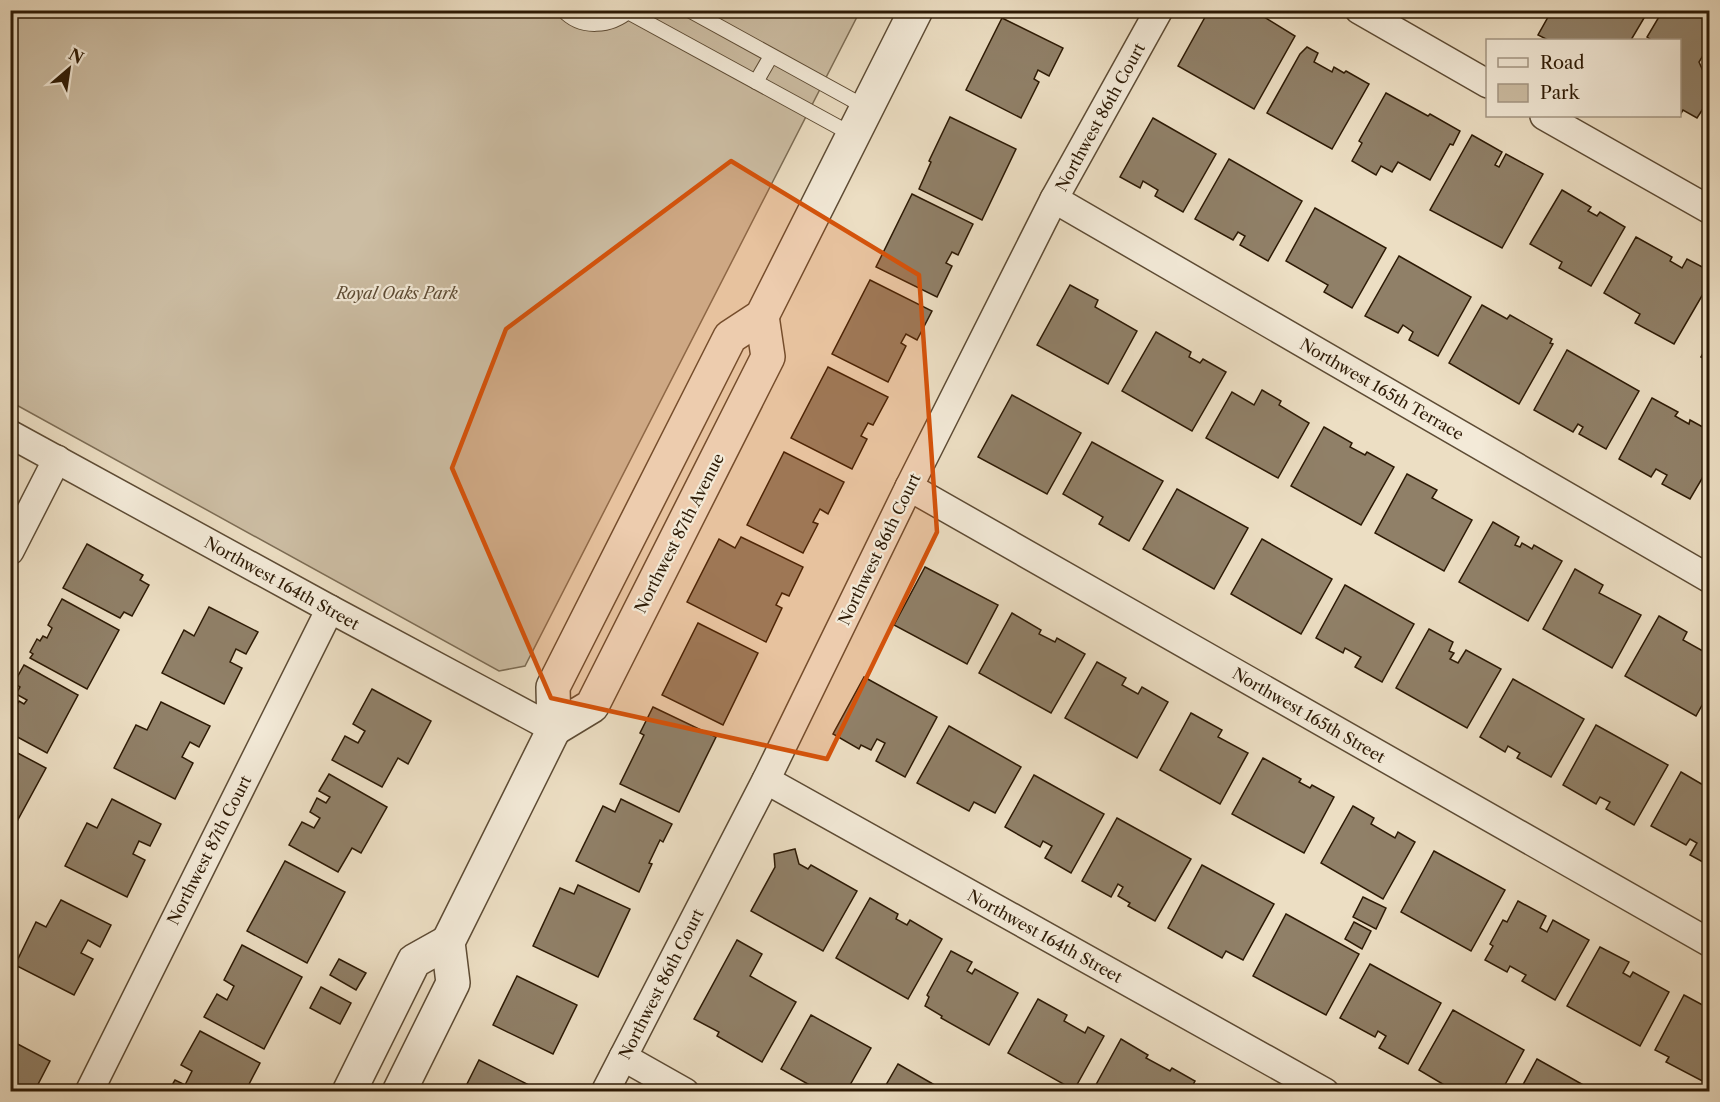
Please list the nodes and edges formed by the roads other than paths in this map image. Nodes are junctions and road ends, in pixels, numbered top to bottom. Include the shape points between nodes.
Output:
1 (563, 10) edge
2 (689, 10) edge
3 (916, 10) edge
4 (1159, 10) edge
5 (1359, 10) edge
6 (629, 11) edge
7 (771, 56) junction
8 (756, 82) junction
9 (1486, 83) edge
10 (1546, 117) edge
11 (860, 122) junction
12 (1054, 199) junction
13 (1710, 210) edge
14 (762, 316) junction
15 (10, 434) edge
16 (57, 459) junction
17 (909, 487) junction
18 (10, 551) edge
19 (1710, 579) edge
20 (330, 609) junction
21 (554, 729) junction
22 (766, 780) junction
23 (448, 942) junction
24 (1710, 943) edge
25 (623, 1057) junction
26 (89, 1092) edge
27 (349, 1092) edge
28 (399, 1092) edge
29 (605, 1092) edge
30 (685, 1092) edge
31 (1325, 1092) edge

1 - 6 lane via 578,21 591,24 605,24
2 - 7 lane
3 - 11 street
4 - 12 street, Northwest 86th Court
5 - 9 street
6 - 8 lane
7 - 8 lane
7 - 11 lane
8 - 11 lane
10 - 13 street
11 - 14 street
12 - 17 street, Northwest 86th Court
12 - 19 street, Northwest 165th Terrace
14 - 21 street via 729,337 553,687
14 - 21 street, Northwest 87th Avenue via 768,357 603,685 592,706
15 - 16 street, Northwest 164th Street
16 - 18 street
16 - 20 street, Northwest 164th Street
17 - 22 street, Northwest 86th Court
17 - 24 street, Northwest 165th Street
20 - 21 street, Northwest 164th Street
20 - 26 street, Northwest 87th Court
21 - 23 street
22 - 25 street, Northwest 86th Court
22 - 31 street, Northwest 164th Street
23 - 27 street via 414,961
23 - 28 street via 453,983
25 - 29 street, Northwest 86th Court
25 - 30 street

